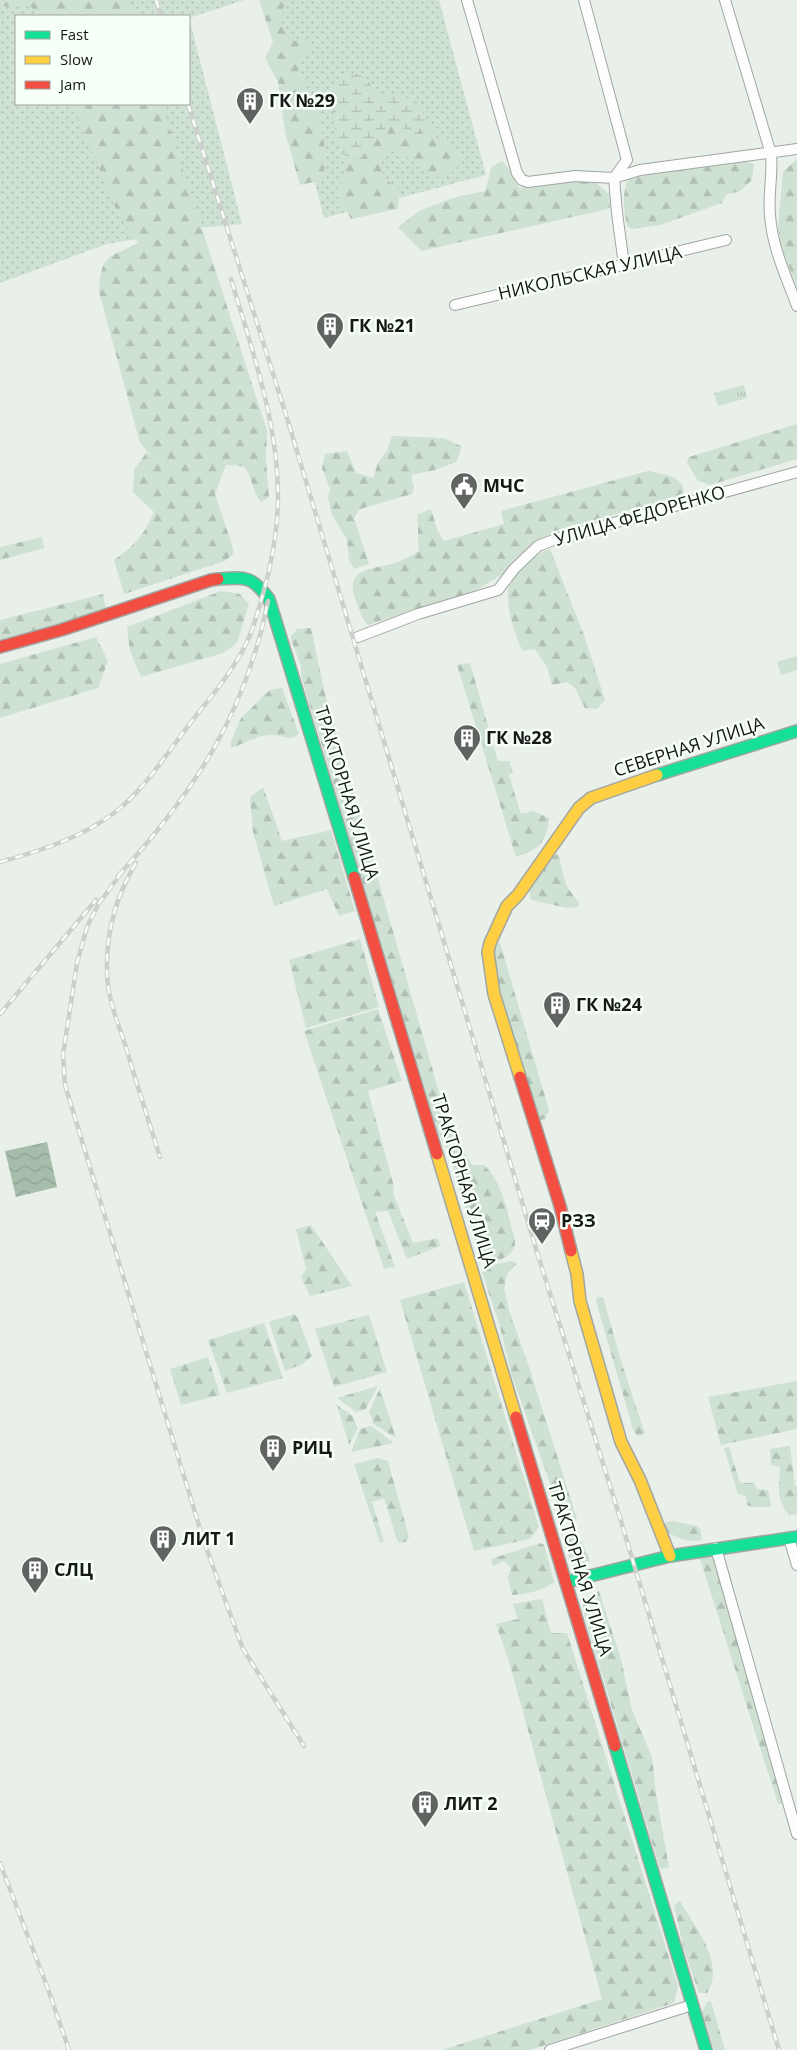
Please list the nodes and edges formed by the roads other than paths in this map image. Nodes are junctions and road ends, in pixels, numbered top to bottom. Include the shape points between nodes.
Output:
1 (467, 0) edge
2 (584, 0) edge
3 (726, 0) edge
4 (797, 150) edge
5 (771, 154) junction
6 (614, 178) junction
7 (726, 240) dead end
8 (624, 265) junction
9 (455, 305) dead end
10 (797, 306) edge
11 (797, 472) edge
12 (358, 637) dead end
13 (0, 646) edge
14 (797, 731) edge
15 (793, 1537) edge
16 (716, 1548) junction
17 (670, 1556) junction
18 (797, 1565) edge
19 (566, 1582) junction
20 (797, 1834) edge
21 (692, 2005) junction
22 (550, 2050) edge
23 (706, 2050) edge

1 - 6 street via 517,173 522,180 575,176
2 - 6 street via 627,160
3 - 5 street
4 - 5 street
5 - 6 street via 640,170
5 - 10 street via 773,242
6 - 8 street
7 - 8 street, НИКОЛЬСКАЯ УЛИЦА
8 - 9 street, НИКОЛЬСКАЯ УЛИЦА
11 - 12 street, УЛИЦА ФЕДОРЕНКО via 538,546 498,590 418,614
13 - 19 main road, ТРАКТОРНАЯ УЛИЦА via 61,630 211,580 241,577 264,590 272,606
14 - 17 main road, СЕВЕРНАЯ УЛИЦА via 680,766 591,798 579,808 507,906 488,952 503,1028 560,1206 577,1274 580,1301 621,1442
15 - 16 main road
15 - 18 street
16 - 17 main road
16 - 20 street
17 - 19 main road
19 - 21 main road, ТРАКТОРНАЯ УЛИЦА
21 - 22 street
21 - 23 main road, ТРАКТОРНАЯ УЛИЦА

